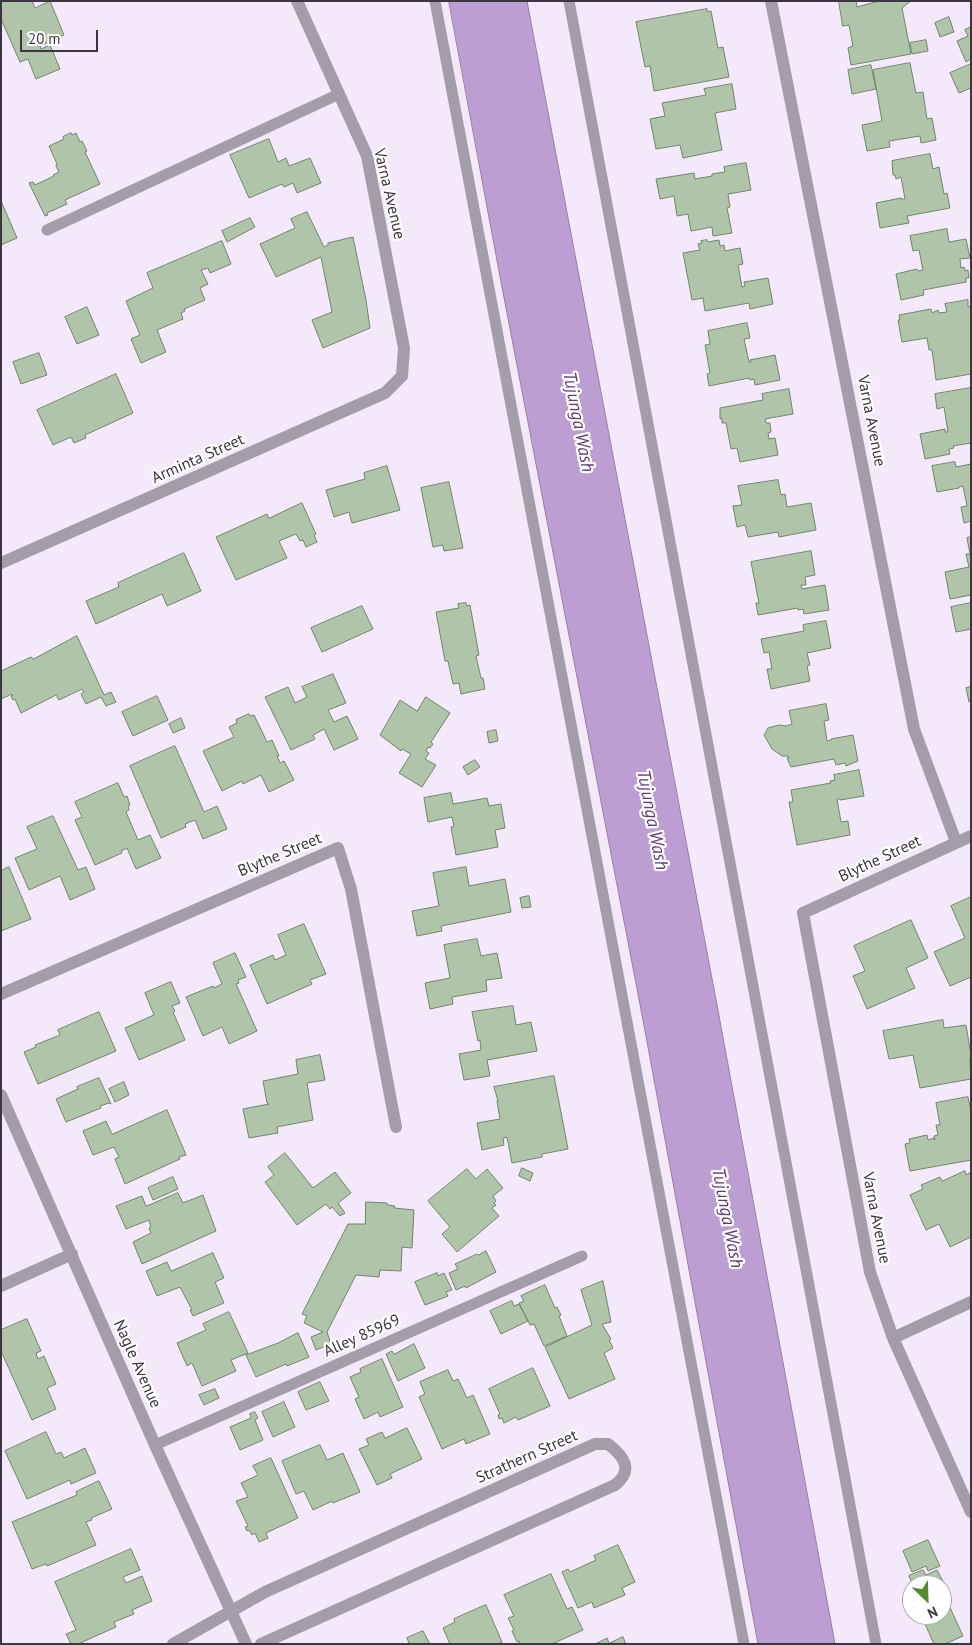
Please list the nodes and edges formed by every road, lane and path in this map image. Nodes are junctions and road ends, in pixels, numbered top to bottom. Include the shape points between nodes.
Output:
1 (298, 1) edge
2 (435, 1) edge
3 (569, 1) edge
4 (771, 1) edge
5 (339, 94) junction
6 (47, 230) dead end
7 (402, 376) joint
8 (1, 563) edge
9 (971, 836) edge
10 (956, 842) junction
11 (803, 913) joint
12 (1, 994) edge
13 (1, 1096) edge
14 (396, 1127) dead end
15 (72, 1254) junction
16 (582, 1256) dead end
17 (1, 1286) edge
18 (971, 1302) edge
19 (893, 1338) junction
20 (155, 1445) junction
21 (971, 1512) edge
22 (231, 1610) junction
23 (173, 1644) edge
24 (246, 1644) edge
25 (261, 1644) edge
26 (744, 1644) edge
27 (876, 1644) edge

1 - 5 street, Varna Avenue
2 - 26 lane
3 - 27 lane
4 - 10 street, Varna Avenue via 914,729
5 - 6 lane
5 - 7 street, Varna Avenue via 367,156 404,348
7 - 8 street, Arminta Street via 385,394
9 - 10 street, Blythe Street
10 - 11 street, Blythe Street
11 - 19 street, Varna Avenue via 870,1272
12 - 14 street, Blythe Street via 338,848 351,889
13 - 15 street, Nagle Avenue
15 - 17 street
15 - 20 street, Nagle Avenue
16 - 20 lane, Alley 85969
18 - 19 street
19 - 21 street, Varna Avenue
20 - 22 street, Nagle Avenue
22 - 23 street, Strathern Street
22 - 24 street, Nagle Avenue
22 - 25 street, Strathern Street via 594,1444 608,1444 620,1453 626,1468 623,1479 615,1485

